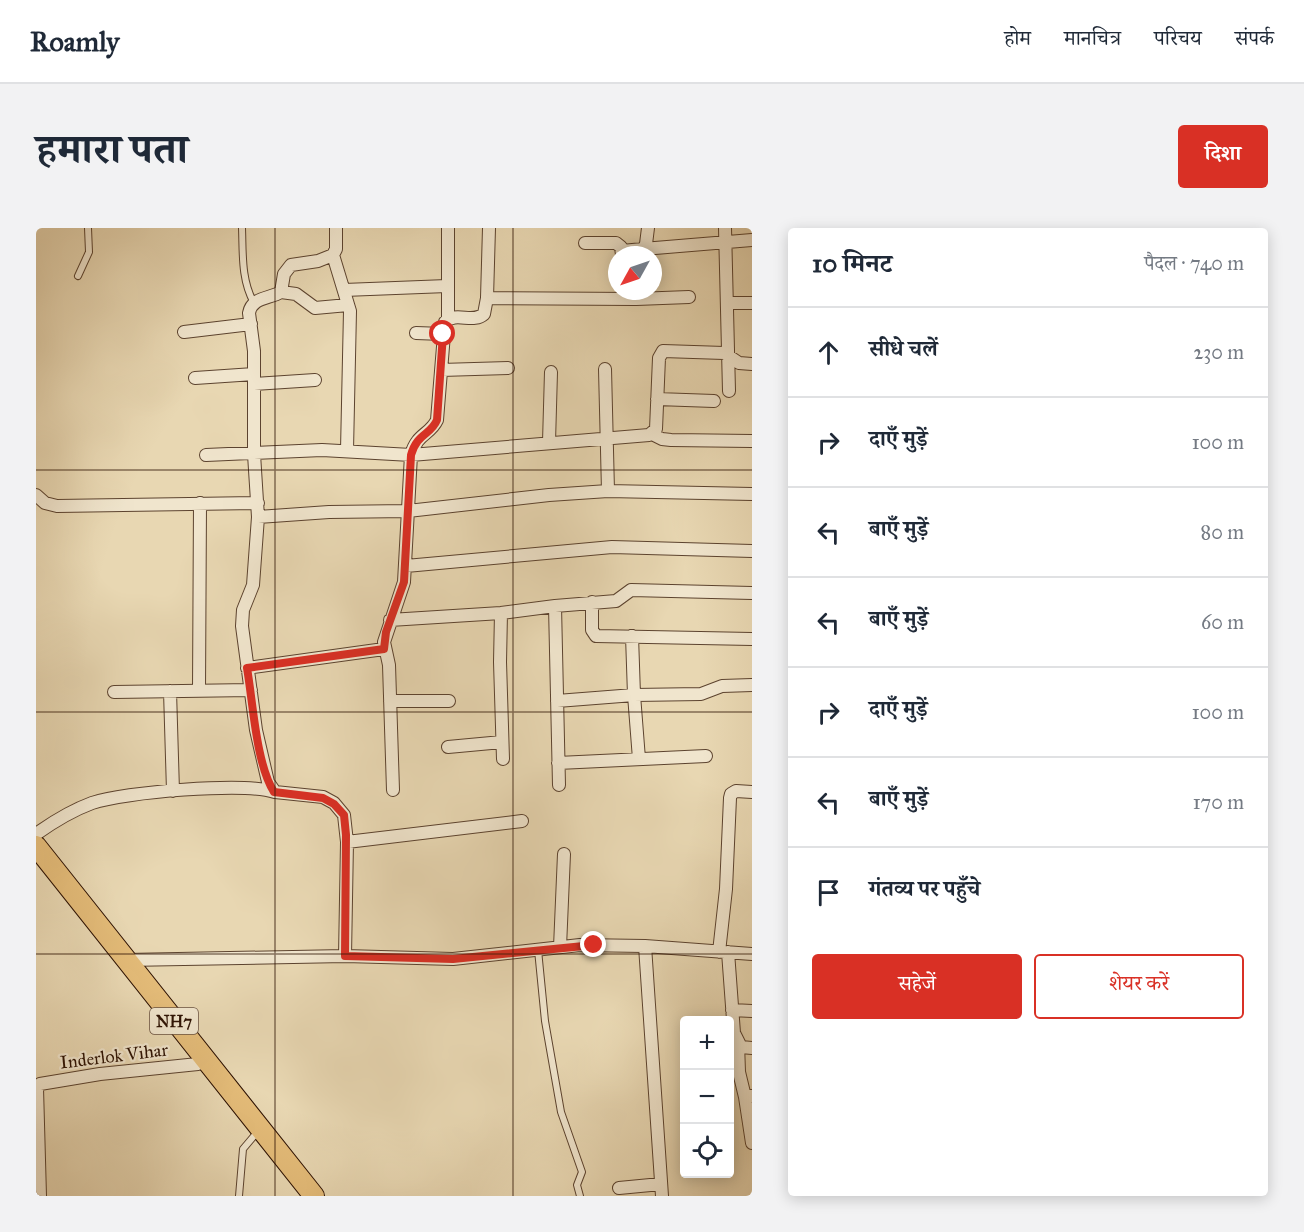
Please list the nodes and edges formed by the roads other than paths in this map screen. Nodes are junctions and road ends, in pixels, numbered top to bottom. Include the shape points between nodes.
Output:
1 (88, 228) edge
2 (242, 228) edge
3 (336, 228) edge
4 (448, 228) edge
5 (489, 228) edge
6 (648, 228) edge
7 (725, 228) edge
8 (752, 240) edge
9 (726, 242) junction
10 (585, 243) dead end
11 (620, 246) edge
12 (645, 246) edge
13 (662, 247) edge
14 (333, 255) junction
15 (78, 276) dead end
16 (447, 286) junction
17 (344, 290) junction
18 (281, 292) junction
19 (608, 295) edge
20 (662, 296) edge
21 (689, 297) dead end
22 (487, 298) junction
23 (254, 303) junction
24 (728, 303) junction
25 (752, 303) edge
26 (348, 305) junction
27 (448, 319) junction
28 (250, 324) junction
29 (184, 332) dead end
30 (416, 333) dead end
31 (443, 334) junction
32 (728, 354) junction
33 (752, 364) edge
34 (508, 368) dead end
35 (605, 369) dead end
36 (441, 370) junction
37 (551, 372) dead end
38 (195, 378) dead end
39 (254, 379) junction
40 (315, 380) dead end
41 (729, 391) dead end
42 (657, 399) junction
43 (714, 401) dead end
44 (652, 434) junction
45 (606, 437) junction
46 (752, 441) edge
47 (549, 442) junction
48 (347, 450) junction
49 (254, 454) junction
50 (206, 455) dead end
51 (411, 455) junction
52 (608, 491) junction
53 (752, 494) edge
54 (36, 495) edge
55 (200, 503) junction
56 (258, 503) junction
57 (408, 511) junction
58 (258, 517) junction
59 (752, 551) edge
60 (406, 566) junction
61 (752, 593) edge
62 (592, 602) junction
63 (555, 606) junction
64 (501, 614) junction
65 (390, 620) junction
66 (632, 636) junction
67 (752, 639) edge
68 (384, 649) junction
69 (247, 668) junction
70 (752, 686) edge
71 (251, 690) junction
72 (199, 691) junction
73 (114, 692) dead end
74 (170, 692) junction
75 (634, 695) junction
76 (390, 701) junction
77 (450, 701) dead end
78 (557, 701) junction
79 (502, 742) junction
80 (448, 747) dead end
81 (706, 756) dead end
82 (502, 759) dead end
83 (639, 759) junction
84 (558, 763) junction
85 (559, 785) dead end
86 (393, 790) dead end
87 (173, 791) junction
88 (274, 792) junction
89 (752, 792) edge
90 (522, 821) dead end
91 (36, 834) edge
92 (346, 842) junction
93 (36, 846) edge
94 (564, 854) dead end
95 (36, 866) edge
96 (93, 927) junction
97 (645, 946) junction
98 (560, 947) junction
99 (538, 950) junction
100 (723, 952) junction
101 (752, 954) edge
102 (345, 956) junction
103 (126, 960) junction
104 (732, 1010) junction
105 (752, 1011) edge
106 (738, 1043) junction
107 (752, 1048) edge
108 (198, 1064) junction
109 (748, 1097) edge
110 (254, 1136) junction
111 (752, 1143) edge
112 (619, 1188) dead end
113 (662, 1190) edge
114 (40, 1196) edge
115 (239, 1196) edge
116 (300, 1196) edge
117 (314, 1196) edge
118 (580, 1196) edge

1 - 15 lane via 89,252
2 - 23 lane via 244,272
3 - 14 street
4 - 16 street
5 - 22 street
6 - 12 street
7 - 9 street
8 - 9 street
9 - 13 street
9 - 24 street
10 - 11 street
14 - 17 street
14 - 18 street via 291,265 284,274
16 - 17 street
16 - 27 street
17 - 26 street
18 - 23 street
18 - 26 street via 296,294 315,308
19 - 22 street
20 - 21 street
22 - 27 street via 481,317
23 - 28 street via 249,313
24 - 25 street
24 - 32 street
26 - 48 street
27 - 31 street
28 - 29 street
28 - 39 street
30 - 31 street
31 - 36 street
32 - 33 street via 739,363
32 - 41 street
32 - 42 street via 663,351 659,358
34 - 36 street
35 - 45 street
36 - 51 street via 435,424 418,438
37 - 47 street
38 - 39 street
39 - 40 street
39 - 49 street
42 - 43 street
42 - 44 street via 656,429
44 - 45 street
44 - 46 street via 671,440
45 - 47 street
45 - 52 street
47 - 51 street
48 - 49 street
48 - 51 street
49 - 50 street
49 - 56 street
51 - 57 street
52 - 53 street
52 - 57 street
54 - 55 street via 57,506
55 - 56 street
55 - 72 street
56 - 58 street
57 - 58 street
57 - 60 street
58 - 69 street via 253,585 242,617
59 - 60 street via 612,547
60 - 65 street
61 - 62 street via 631,590 616,601
62 - 63 street
62 - 66 street via 594,635
63 - 64 street
63 - 78 street
64 - 65 street
64 - 79 street
65 - 68 street
66 - 67 street
66 - 75 street
68 - 69 street
68 - 76 street via 389,665
69 - 71 street
70 - 75 street via 722,687 701,694
71 - 72 street
71 - 88 street via 258,740
72 - 74 street
73 - 74 street
74 - 87 street
75 - 78 street
75 - 83 street
76 - 77 street
76 - 86 street
78 - 84 street
79 - 80 street
79 - 82 street
81 - 83 street
83 - 84 street
84 - 85 street
87 - 88 street via 245,787
87 - 91 street via 107,798
88 - 92 street via 323,798 334,804 344,815
89 - 100 street via 736,791 730,798
90 - 92 street
92 - 102 street
93 - 96 highway, NH7
94 - 98 street
95 - 96 highway, NH7
96 - 103 highway, NH7
96 - 108 highway, NH7
97 - 98 street
97 - 100 street
97 - 113 street
98 - 99 street
99 - 102 street via 453,959
99 - 118 lane via 544,1021 561,1112 582,1172 577,1185
100 - 101 street
100 - 104 street
102 - 103 street
103 - 117 highway, NH7
104 - 105 street
104 - 106 street
106 - 107 street via 744,1049
106 - 109 street via 739,1072
108 - 110 highway, NH7
108 - 114 street, Inderlok Vihar via 40,1084
109 - 111 street
110 - 115 lane via 243,1149
110 - 116 highway, NH7
112 - 113 street

